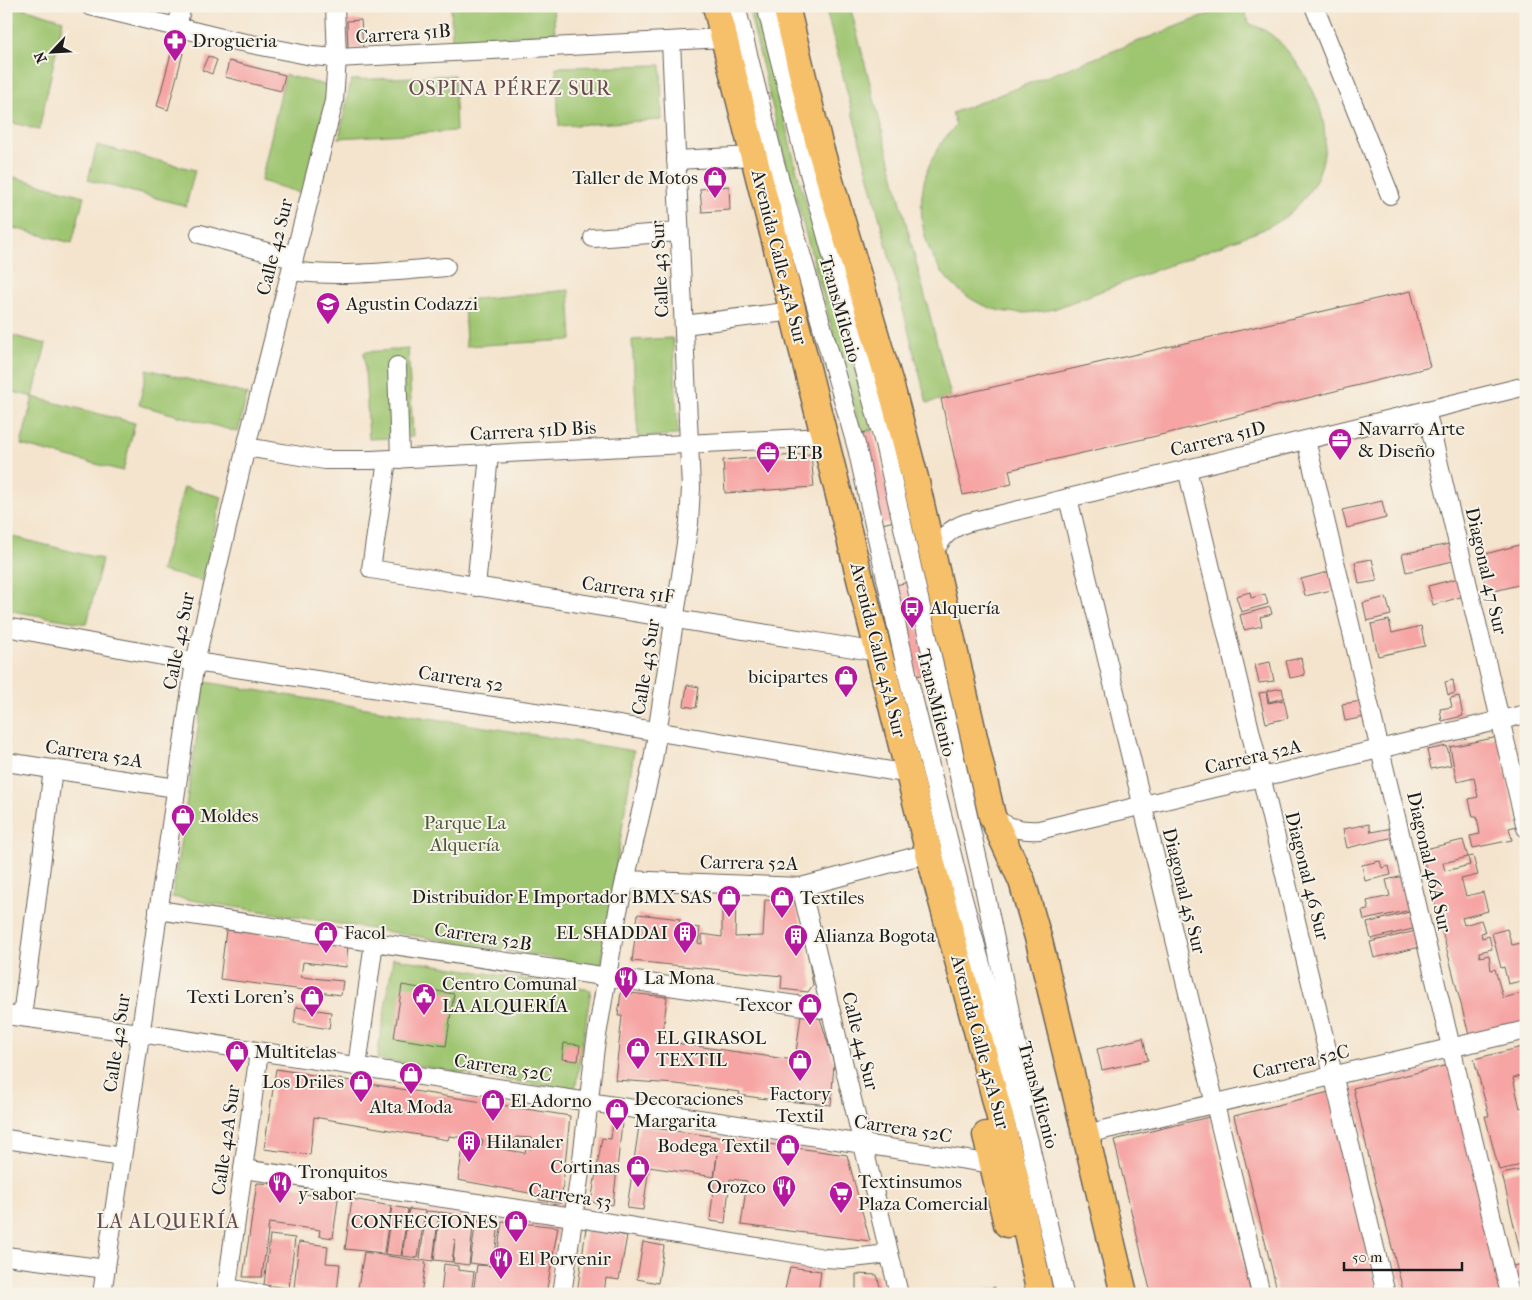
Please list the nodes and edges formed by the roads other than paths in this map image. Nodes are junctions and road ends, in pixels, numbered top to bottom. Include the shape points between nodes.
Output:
1 (90, 6) edge
2 (182, 6) edge
3 (335, 6) edge
4 (716, 6) edge
5 (736, 6) edge
6 (766, 6) edge
7 (786, 6) edge
8 (1314, 6) edge
9 (177, 27) junction
10 (724, 38) junction
11 (670, 40) junction
12 (337, 58) junction
13 (754, 156) junction
14 (676, 160) junction
15 (1390, 195) dead end
16 (679, 232) junction
17 (200, 234) dead end
18 (593, 238) dead end
19 (292, 265) junction
20 (446, 266) dead end
21 (793, 311) junction
22 (684, 325) junction
23 (397, 366) dead end
24 (1526, 386) edge
25 (1426, 410) junction
26 (824, 437) junction
27 (1306, 440) junction
28 (689, 444) junction
29 (246, 446) junction
30 (489, 455) junction
31 (394, 459) junction
32 (1188, 469) junction
33 (1068, 498) junction
34 (933, 554) junction
35 (476, 587) junction
36 (675, 619) junction
37 (6, 627) edge
38 (878, 652) junction
39 (195, 662) junction
40 (1526, 714) edge
41 (1500, 720) junction
42 (658, 731) junction
43 (1380, 749) junction
44 (6, 762) edge
45 (54, 769) junction
46 (909, 774) junction
47 (1262, 777) junction
48 (176, 788) junction
49 (1142, 805) junction
50 (992, 816) junction
51 (1526, 828) edge
52 (928, 853) junction
53 (625, 880) junction
54 (801, 887) junction
55 (158, 910) junction
56 (374, 942) junction
57 (608, 976) junction
58 (830, 1010) junction
59 (14, 1016) edge
60 (1526, 1030) edge
61 (140, 1033) junction
62 (1451, 1048) junction
63 (259, 1052) junction
64 (357, 1066) junction
65 (1334, 1076) junction
66 (588, 1102) junction
67 (1215, 1104) junction
68 (1086, 1134) junction
69 (6, 1139) edge
70 (863, 1144) junction
71 (122, 1157) junction
72 (993, 1164) junction
73 (243, 1169) junction
74 (574, 1218) junction
75 (889, 1254) junction
76 (6, 1256) edge
77 (106, 1269) junction
78 (226, 1291) edge
79 (102, 1294) edge
80 (263, 1294) edge
81 (562, 1294) edge
82 (899, 1294) edge
83 (1023, 1294) edge
84 (1040, 1294) edge
85 (1064, 1294) edge
86 (1074, 1294) edge
87 (1124, 1294) edge
88 (1260, 1294) edge
89 (1386, 1294) edge
90 (1510, 1294) edge

1 - 9 street, Carrera 51B
2 - 9 street
3 - 12 street, Calle 42 Sur
4 - 10 highway, Avenida Calle 45A Sur
5 - 85 street, TransMilenio via 775,163 857,448 908,677 1028,1141
6 - 86 street, TransMilenio via 884,442 1037,1140
7 - 34 highway via 819,144 893,394
8 - 15 street
9 - 12 street, Carrera 51B via 312,56
10 - 11 street, Carrera 51B
10 - 13 highway, Avenida Calle 45A Sur
11 - 12 street, Carrera 51B
11 - 14 street, Calle 43 Sur
12 - 19 street, Calle 42 Sur via 334,101
13 - 14 street
13 - 21 highway, Avenida Calle 45A Sur
14 - 16 street, Calle 43 Sur
16 - 18 street
16 - 22 street, Calle 43 Sur
17 - 19 street
19 - 20 street via 323,275 360,275
19 - 29 street, Calle 42 Sur
21 - 22 street
21 - 26 highway, Avenida Calle 45A Sur
22 - 28 street, Calle 43 Sur
23 - 31 street
24 - 25 street, Carrera 51D
25 - 27 street, Carrera 51D
25 - 41 street, Diagonal 47 Sur
26 - 28 street, Carrera 51D Bis
26 - 38 highway, Avenida Calle 45A Sur
27 - 32 street, Carrera 51D
27 - 43 street, Diagonal 46A Sur
28 - 30 street, Carrera 51D Bis
28 - 36 street, Calle 43 Sur via 690,514
29 - 31 street, Carrera 51D Bis via 324,460
29 - 39 street, Calle 42 Sur
30 - 31 street, Carrera 51D Bis
30 - 35 street
31 - 35 street, Carrera 51F via 371,570
32 - 33 street, Carrera 51D
32 - 47 street, Diagonal 46 Sur
33 - 34 street, Carrera 51D via 952,528
33 - 49 street, Diagonal 45 Sur
34 - 50 highway
35 - 36 street, Carrera 51F
36 - 38 street, Carrera 51F
36 - 42 street, Calle 43 Sur
37 - 39 street, Carrera 52
38 - 46 highway, Avenida Calle 45A Sur
39 - 42 street, Carrera 52
39 - 48 street, Calle 42 Sur
40 - 41 street, Carrera 52A
41 - 43 street, Carrera 52A
41 - 51 street, Diagonal 47 Sur
42 - 46 street, Carrera 52
42 - 53 street, Calle 43 Sur
43 - 47 street, Carrera 52A
43 - 62 street, Diagonal 46A Sur
44 - 45 street, Carrera 52A
45 - 48 street, Carrera 52A
45 - 59 street
46 - 52 highway, Avenida Calle 45A Sur
47 - 49 street, Carrera 52A
47 - 65 street, Diagonal 46 Sur
48 - 55 street, Calle 42 Sur
49 - 50 street, Carrera 52A via 1039,830 1018,830
49 - 67 street, Diagonal 45 Sur
50 - 68 highway via 1022,881
52 - 54 street, Carrera 52A
52 - 72 highway via 956,1009
52 - 84 highway, Avenida Calle 45A Sur via 994,1095
53 - 54 street, Carrera 52A
53 - 57 street, Calle 43 Sur
54 - 58 street, Calle 44 Sur
55 - 56 street, Carrera 52B
55 - 61 street, Calle 42 Sur
56 - 57 street, Carrera 52B
56 - 64 street
57 - 58 street, Carrera 52B
57 - 66 street, Calle 43 Sur
58 - 70 street, Calle 44 Sur
59 - 61 street, Carrera 52C
60 - 62 street, Carrera 52C
61 - 63 street, Carrera 52C
61 - 71 street, Calle 42 Sur
62 - 65 street, Carrera 52C
62 - 90 street, Diagonal 46A Sur
63 - 64 street, Carrera 52C
63 - 73 street, Calle 42A Sur
64 - 66 street, Carrera 52C
65 - 67 street, Carrera 52C
65 - 89 street, Diagonal 46 Sur
66 - 70 street, Carrera 52C
66 - 74 street, Calle 43 Sur
67 - 68 street, Carrera 52C
67 - 88 street, Diagonal 45 Sur
68 - 87 highway
69 - 71 street
70 - 72 street, Carrera 52C
70 - 75 street, Calle 44 Sur
71 - 77 street, Calle 42 Sur
72 - 83 highway
73 - 74 street, Carrera 53
73 - 78 street, Calle 42A Sur
74 - 75 street, Carrera 53 via 824,1258 852,1259
74 - 81 street, Calle 43 Sur
75 - 82 street, Calle 44 Sur
76 - 77 street
77 - 79 street, Calle 42 Sur
78 - 80 street

